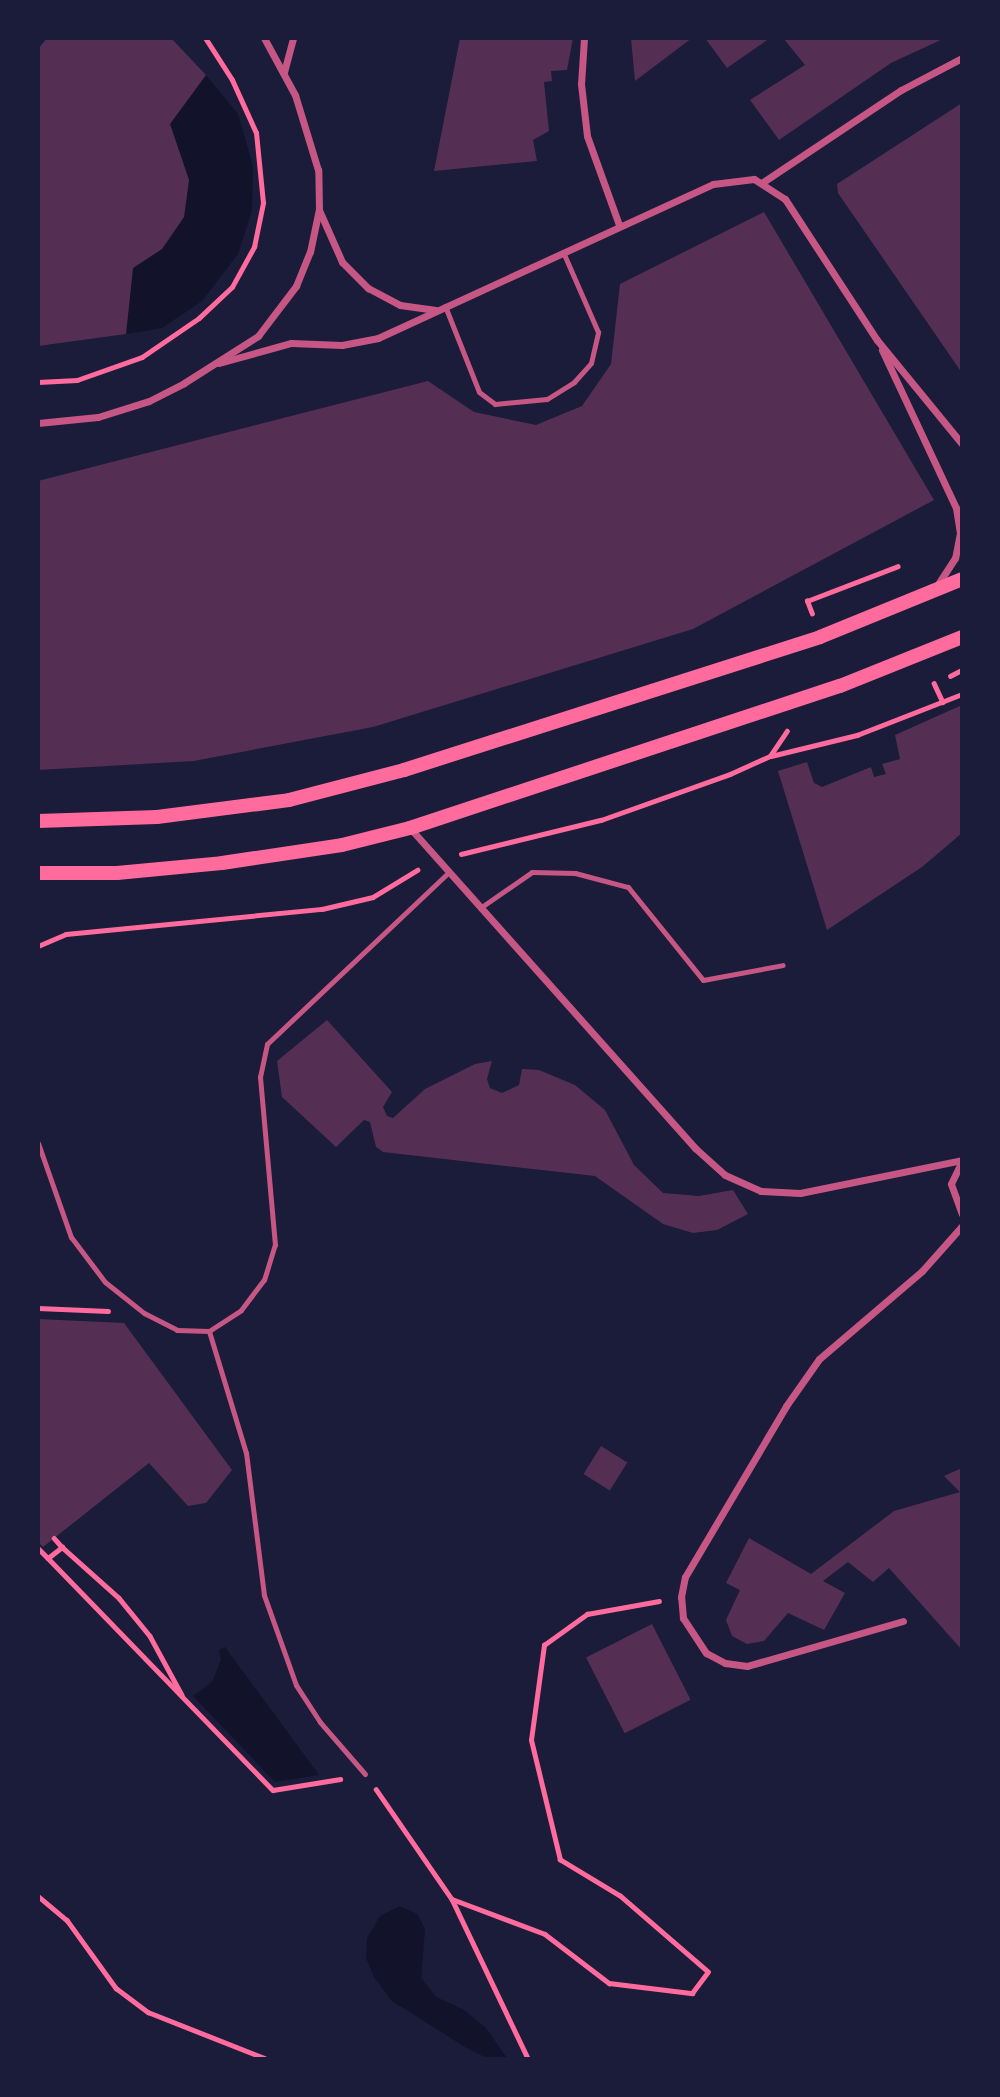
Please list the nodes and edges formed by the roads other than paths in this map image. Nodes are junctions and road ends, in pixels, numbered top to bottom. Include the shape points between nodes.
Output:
1 (264, 38) edge
2 (293, 38) edge
3 (584, 38) edge
4 (961, 58) edge
5 (284, 72) junction
6 (763, 182) junction
7 (318, 209) junction
8 (619, 225) junction
9 (563, 252) junction
10 (445, 306) junction
11 (437, 310) junction
12 (877, 340) junction
13 (219, 363) junction
14 (38, 423) edge
15 (961, 444) edge
16 (961, 579) edge
17 (923, 597) junction
18 (961, 637) edge
19 (38, 821) edge
20 (410, 828) junction
21 (449, 872) junction
22 (38, 873) edge
23 (481, 908) junction
24 (783, 965) dead end
25 (38, 1143) edge
26 (961, 1161) edge
27 (961, 1214) edge
28 (961, 1226) edge
29 (209, 1331) junction
30 (903, 1621) dead end
31 (365, 1774) road end

1 - 5 street
2 - 5 street
3 - 8 street via 581,84 587,136
4 - 6 street via 901,90
5 - 7 street via 310,132 318,170
6 - 8 street via 720,181
6 - 12 street via 792,207
7 - 11 street via 342,262 368,288 400,305
7 - 13 street via 310,252 296,286 258,335
8 - 9 street
9 - 10 street
9 - 10 lane via 598,332 592,363 574,382 547,399 495,404 479,393
10 - 11 street
11 - 13 street via 367,341 291,343
12 - 15 street
12 - 17 street via 956,508 960,533 955,558 943,580
13 - 14 street via 149,401 98,417
16 - 17 main road
17 - 19 main road via 639,697 404,770 289,800 157,817
18 - 20 main road via 810,696
20 - 21 street
20 - 22 main road via 342,845 222,863 117,873
21 - 23 street
21 - 29 lane via 267,1044 260,1077 275,1245 264,1280 241,1310
23 - 24 lane via 532,872 575,873 628,887 703,980
23 - 26 street via 695,1148 725,1175 761,1191 800,1193
25 - 29 lane via 71,1237 105,1282 144,1313 177,1330
26 - 27 street via 951,1184
28 - 30 street via 922,1271 819,1359 685,1577 681,1597 683,1618 706,1653 725,1663 747,1666
29 - 31 lane via 251,1474 255,1548 264,1595 291,1672 320,1722

